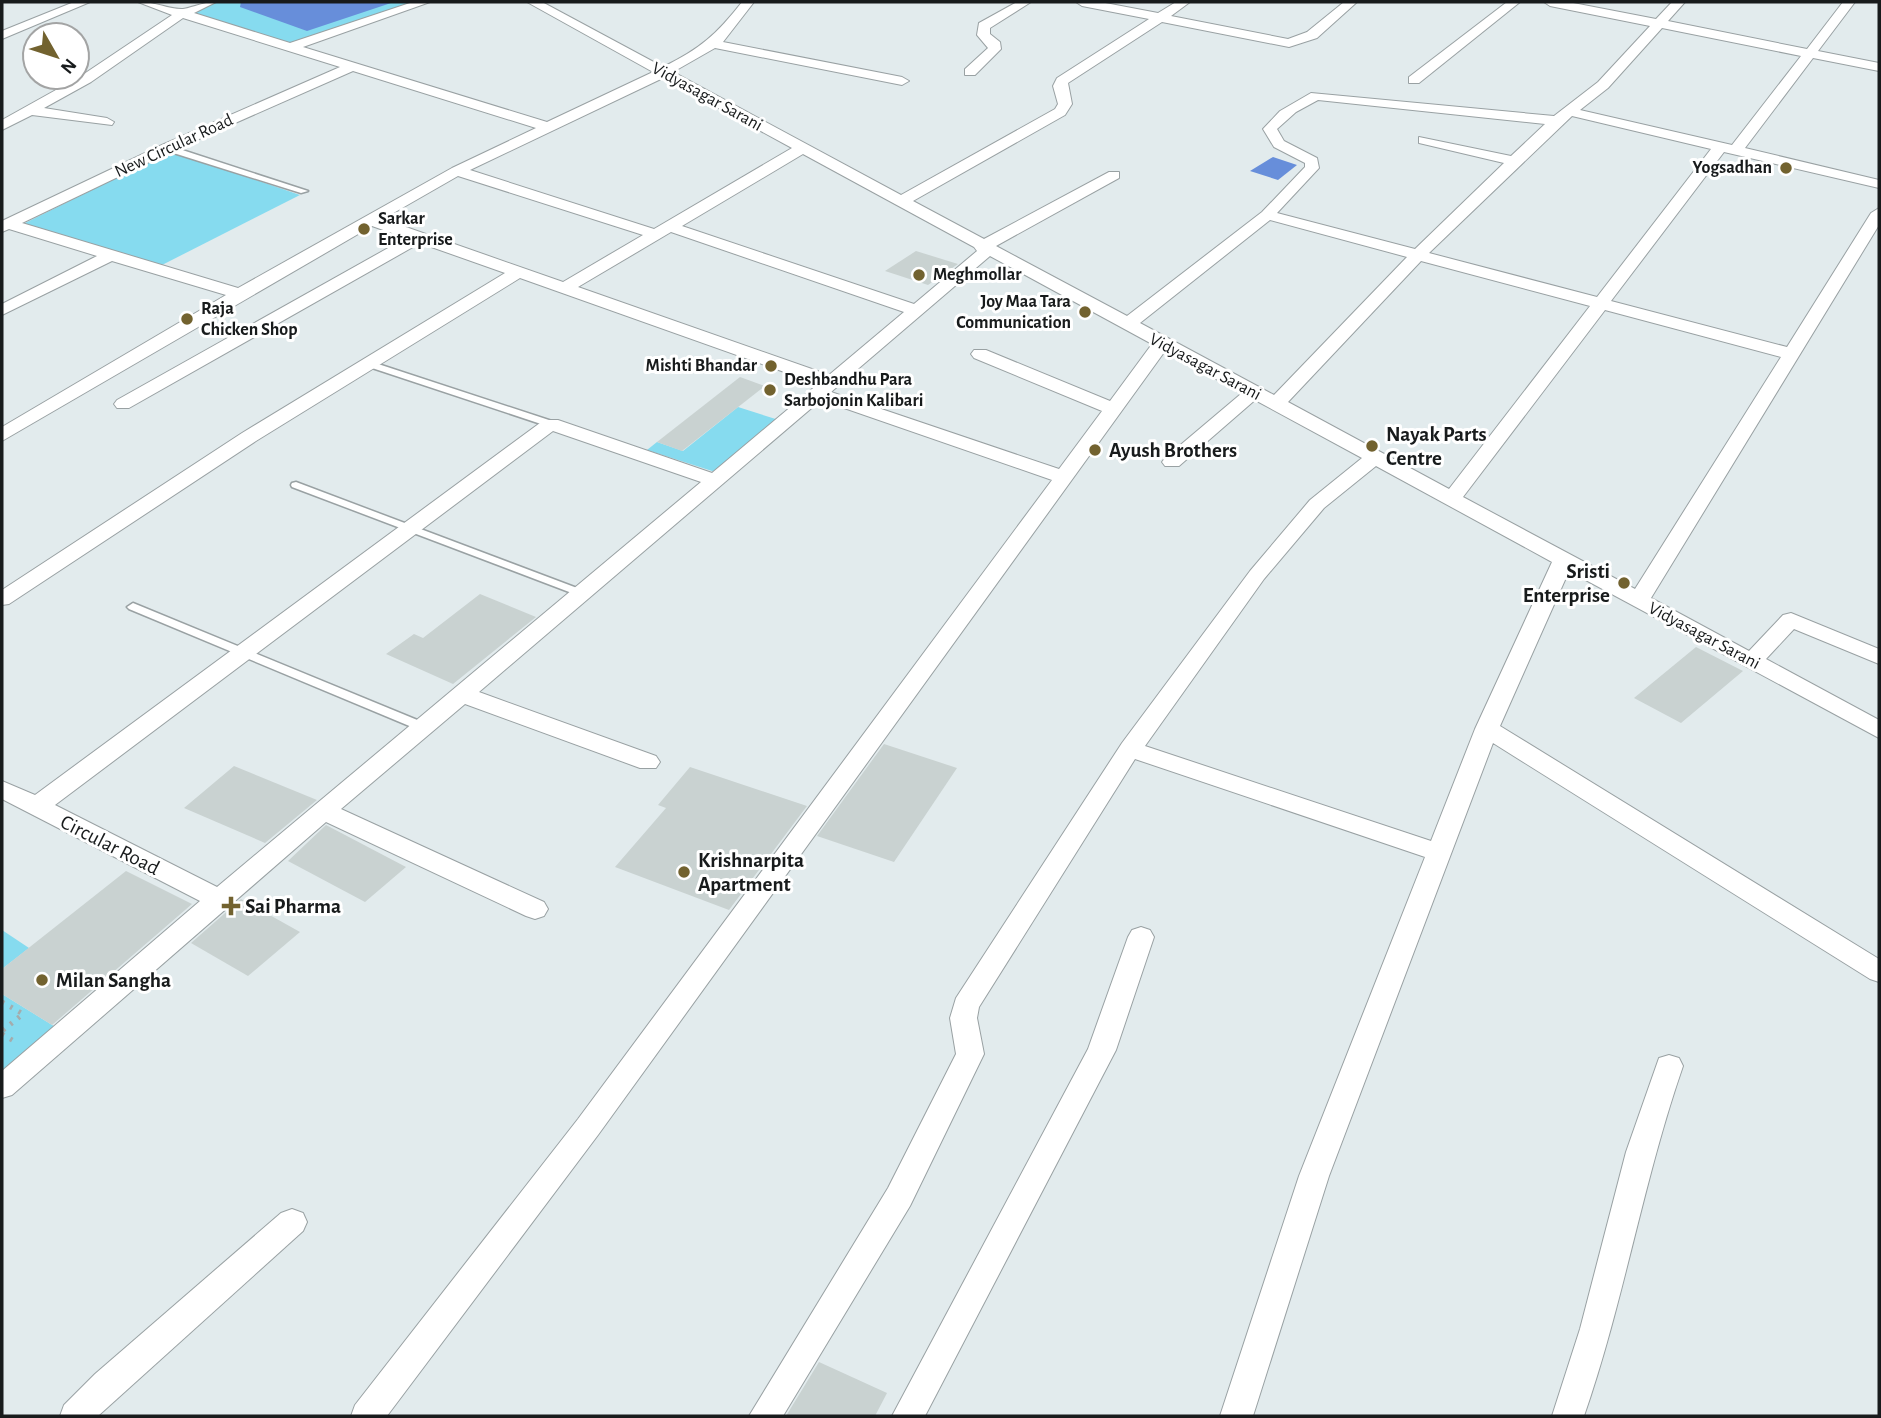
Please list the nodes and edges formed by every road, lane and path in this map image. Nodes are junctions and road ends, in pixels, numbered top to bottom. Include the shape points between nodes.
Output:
1 (84, 2) edge
2 (144, 2) edge
3 (210, 2) edge
4 (424, 2) edge
5 (533, 2) edge
6 (748, 2) edge
7 (1025, 2) edge
8 (1082, 2) edge
9 (1184, 2) edge
10 (1351, 2) edge
11 (1514, 2) edge
12 (1550, 2) edge
13 (1679, 2) edge
14 (1849, 2) edge
15 (181, 14) junction
16 (1158, 18) junction
17 (1659, 23) junction
18 (2, 35) edge
19 (713, 44) junction
20 (288, 48) junction
21 (1808, 53) junction
22 (1879, 67) edge
23 (349, 68) junction
24 (970, 72) dead end
25 (664, 74) junction
26 (1414, 80) dead end
27 (902, 81) dead end
28 (33, 111) junction
29 (1572, 112) junction
30 (1556, 121) junction
31 (107, 122) dead end
32 (2, 126) edge
33 (548, 127) junction
34 (1424, 140) dead end
35 (167, 148) junction
36 (1728, 148) junction
37 (801, 149) junction
38 (1514, 161) junction
39 (457, 171) junction
40 (1114, 175) dead end
41 (1879, 184) edge
42 (304, 191) dead end
43 (900, 202) junction
44 (1879, 213) edge
45 (1266, 215) junction
46 (370, 220) junction
47 (5, 226) edge
48 (662, 230) junction
49 (419, 237) junction
50 (985, 249) junction
51 (111, 255) junction
52 (1418, 255) junction
53 (518, 272) junction
54 (565, 288) junction
55 (240, 294) junction
56 (1600, 303) junction
57 (2, 310) edge
58 (916, 310) junction
59 (1127, 325) junction
60 (177, 330) junction
61 (1161, 344) junction
62 (221, 346) junction
63 (980, 354) dead end
64 (1792, 354) junction
65 (369, 364) junction
66 (825, 387) junction
67 (1253, 393) junction
68 (123, 404) dead end
69 (1275, 405) junction
70 (1112, 409) junction
71 (551, 424) junction
72 (2, 435) edge
73 (1374, 458) junction
74 (1172, 462) dead end
75 (1063, 477) junction
76 (715, 480) junction
77 (296, 485) dead end
78 (1451, 499) junction
79 (410, 528) junction
80 (1563, 559) junction
81 (581, 593) junction
82 (2, 598) edge
83 (1638, 602) junction
84 (133, 607) dead end
85 (242, 652) junction
86 (1879, 657) edge
87 (1752, 661) junction
88 (461, 694) junction
89 (423, 727) junction
90 (1487, 729) junction
91 (1879, 730) edge
92 (1130, 750) junction
93 (649, 762) dead end
94 (15, 801) edge
95 (323, 811) junction
96 (1439, 853) junction
97 (219, 899) junction
98 (535, 909) dead end
99 (1141, 937) dead end
100 (1879, 972) edge
101 (2, 1002) edge
102 (2, 1031) edge
103 (1669, 1066) dead end
104 (2, 1087) edge
105 (292, 1222) dead end
106 (76, 1416) edge
107 (367, 1416) edge
108 (765, 1416) edge
109 (908, 1416) edge
110 (1236, 1416) edge
111 (1568, 1416) edge

1 - 18 street
2 - 15 street
3 - 15 street
4 - 20 street
5 - 25 street, Vidyasagar Sarani
6 - 19 street
7 - 24 street via 984,26 983,35 994,49
8 - 16 street
9 - 16 street
10 - 16 street via 1312,35 1289,43
11 - 26 street
12 - 17 street
13 - 17 street
14 - 21 street
15 - 20 street
15 - 28 street
16 - 43 street via 1062,81 1065,104 1060,112
17 - 21 street
17 - 29 street
19 - 25 street
19 - 27 street
20 - 23 street
21 - 22 street
21 - 36 street
23 - 33 street
23 - 35 street, New Circular Road
25 - 33 street
25 - 37 street, Vidyasagar Sarani
28 - 31 street
28 - 32 street
29 - 30 street
29 - 36 street
30 - 38 street
30 - 45 street via 1316,96 1287,112 1270,129 1279,144 1313,164
33 - 39 street
34 - 38 street
35 - 42 lane
35 - 47 street, New Circular Road
36 - 41 street
36 - 56 street
37 - 43 street, Vidyasagar Sarani
37 - 48 street
38 - 52 street
39 - 46 street
39 - 48 street
40 - 50 street
43 - 50 street, Vidyasagar Sarani
44 - 64 street
45 - 52 street
45 - 59 street
46 - 49 street
46 - 55 street
47 - 51 street
48 - 54 street
48 - 58 street
49 - 53 street
49 - 62 street
50 - 58 street
50 - 59 street, Vidyasagar Sarani
51 - 55 street
51 - 57 street
52 - 56 street
52 - 69 street
53 - 54 street
53 - 65 street
54 - 66 street
55 - 60 street
56 - 64 street
56 - 78 street
58 - 66 street
59 - 61 street, Vidyasagar Sarani
60 - 62 street
60 - 72 street
61 - 67 street, Vidyasagar Sarani
61 - 70 street
62 - 68 street
63 - 70 street
64 - 83 street
65 - 71 lane
65 - 82 street
66 - 75 street
66 - 76 street
67 - 69 street, Vidyasagar Sarani
67 - 74 street
69 - 73 street, Vidyasagar Sarani
70 - 75 street
71 - 76 street
71 - 79 street
73 - 78 street, Vidyasagar Sarani
73 - 92 street via 1317,504 1257,575
75 - 107 street via 588,1127
76 - 81 street
77 - 79 lane
78 - 80 street, Vidyasagar Sarani
79 - 81 lane
79 - 85 street
80 - 83 street, Vidyasagar Sarani
80 - 90 street
81 - 88 street
83 - 87 street, Vidyasagar Sarani
84 - 85 lane
85 - 89 lane
85 - 94 street
86 - 87 street via 1791,620
87 - 91 street, Vidyasagar Sarani
88 - 89 street
88 - 93 street
89 - 95 street
90 - 96 street
90 - 100 street
92 - 96 street
92 - 108 street via 966,1005 964,1026 971,1042 964,1065 898,1197
94 - 97 street, Circular Road
95 - 97 street
95 - 98 street
96 - 110 street via 1314,1176
97 - 104 street via 35,1053
99 - 109 street via 1102,1050
101 - 102 path via 23,1014
103 - 111 street
105 - 106 street

